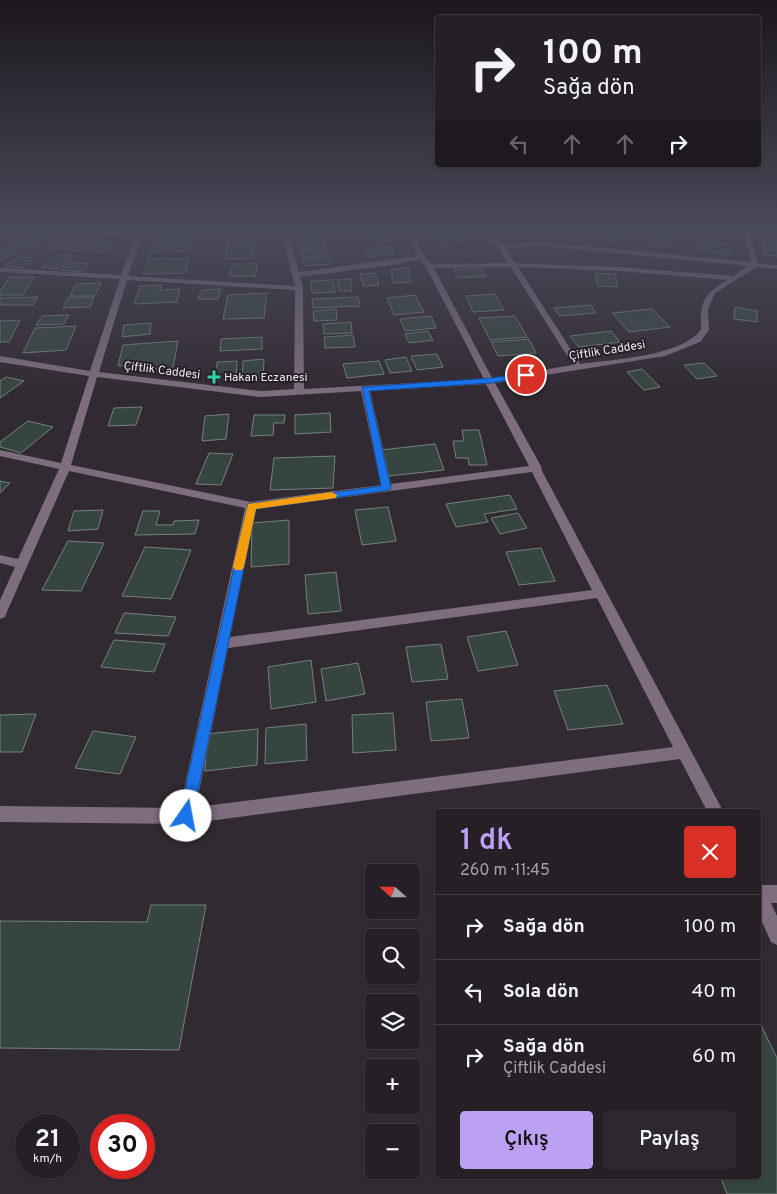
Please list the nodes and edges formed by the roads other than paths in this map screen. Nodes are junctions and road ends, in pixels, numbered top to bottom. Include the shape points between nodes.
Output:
1 (122, 285) edge
2 (247, 285) edge
3 (298, 285) edge
4 (438, 285) edge
5 (525, 285) edge
6 (723, 285) edge
7 (299, 288) junction
8 (0, 359) edge
9 (578, 367) junction
10 (93, 374) junction
11 (491, 381) junction
12 (364, 388) junction
13 (299, 392) junction
14 (0, 453) edge
15 (65, 467) junction
16 (536, 468) junction
17 (386, 488) junction
18 (251, 506) junction
19 (0, 559) edge
20 (22, 564) junction
21 (602, 593) junction
22 (0, 614) edge
23 (222, 643) junction
24 (684, 752) junction
25 (714, 809) edge
26 (0, 814) edge
27 (186, 816) junction
28 (777, 894) edge
29 (761, 895) edge
30 (761, 900) edge
31 (777, 936) edge

1 - 10 street
2 - 7 street
3 - 7 street
4 - 11 street
5 - 9 street
6 - 9 street, Çiftlik Caddesi via 712,292 704,310 705,330 697,340 665,354
7 - 13 street
8 - 10 street, Çiftlik Caddesi
9 - 11 street, Çiftlik Caddesi
10 - 13 street, Çiftlik Caddesi via 261,394
10 - 15 street
11 - 12 street, Çiftlik Caddesi
11 - 16 street
12 - 13 street, Çiftlik Caddesi
12 - 17 street
14 - 15 street
15 - 18 street
15 - 20 street
16 - 17 street
16 - 21 street
17 - 18 street
18 - 23 street
19 - 20 street
20 - 22 street
21 - 23 street
21 - 24 street
23 - 27 street
24 - 25 street
24 - 27 street
26 - 27 street
28 - 29 street
30 - 31 street

